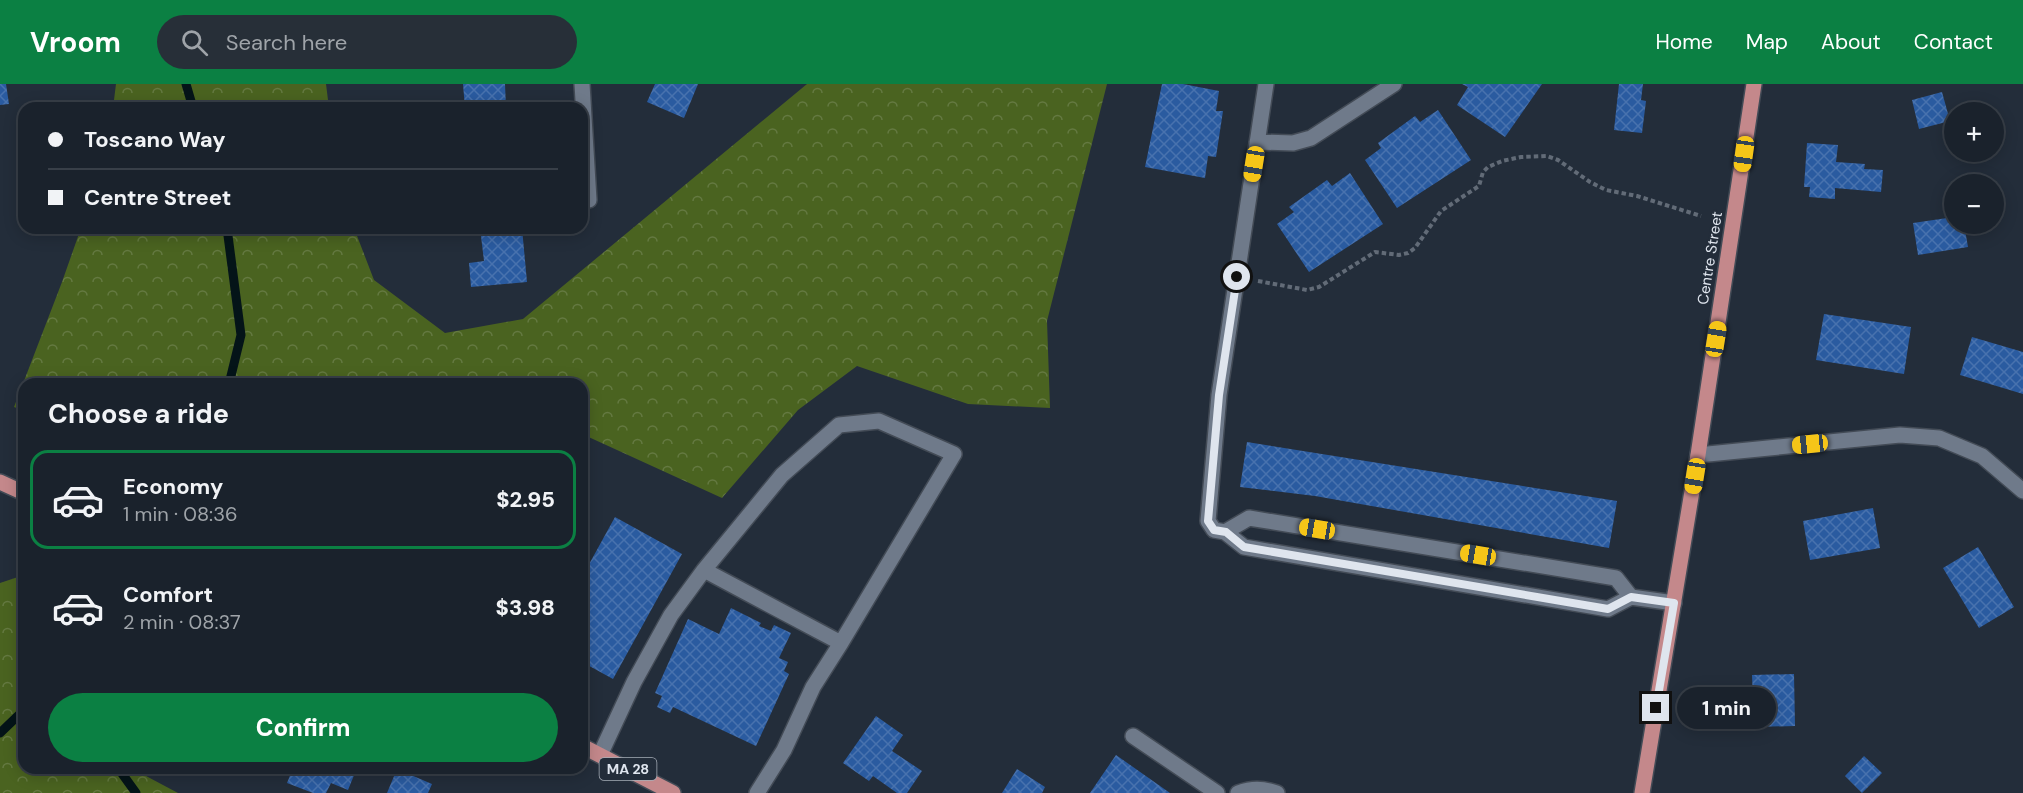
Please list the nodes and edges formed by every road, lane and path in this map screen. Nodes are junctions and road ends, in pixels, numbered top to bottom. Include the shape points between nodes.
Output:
1 (582, 84) edge
2 (1266, 84) edge
3 (1394, 84) edge
4 (1754, 84) edge
5 (583, 102) edge
6 (1257, 142) junction
7 (588, 183) edge
8 (589, 200) dead end
9 (1701, 216) dead end
10 (1237, 277) junction
11 (1698, 455) junction
12 (0, 482) edge
13 (18, 490) edge
14 (2023, 491) edge
15 (1226, 532) junction
16 (704, 570) junction
17 (1631, 597) junction
18 (1674, 603) junction
19 (841, 643) junction
20 (1133, 736) dead end
21 (588, 749) edge
22 (600, 754) junction
23 (673, 793) edge
24 (757, 793) edge
25 (1216, 793) edge
26 (1238, 793) edge
27 (1277, 793) edge
28 (1642, 793) edge

1 - 5 street
2 - 6 street
3 - 6 street via 1311,138 1293,143
4 - 11 main road, Centre Street
6 - 10 street
7 - 8 street
9 - 10 path via 1606,190 1546,156 1521,157 1488,167 1479,186 1441,211 1408,253 1375,252 1319,287 1307,290
10 - 15 street via 1219,395 1208,521 1214,530
11 - 14 street via 1900,435 1939,438 1982,456
11 - 18 main road, Centre Street
12 - 13 main road
15 - 17 street via 1244,547 1608,609
15 - 17 street via 1248,518 1616,578
16 - 19 street
16 - 19 street via 782,475 839,425 879,421 954,454
16 - 22 street via 671,615
17 - 18 street
18 - 28 main road, Centre Street
19 - 24 street
20 - 25 street
21 - 22 main road, MA 28
22 - 23 main road, MA 28
26 - 27 street via 1252,788

